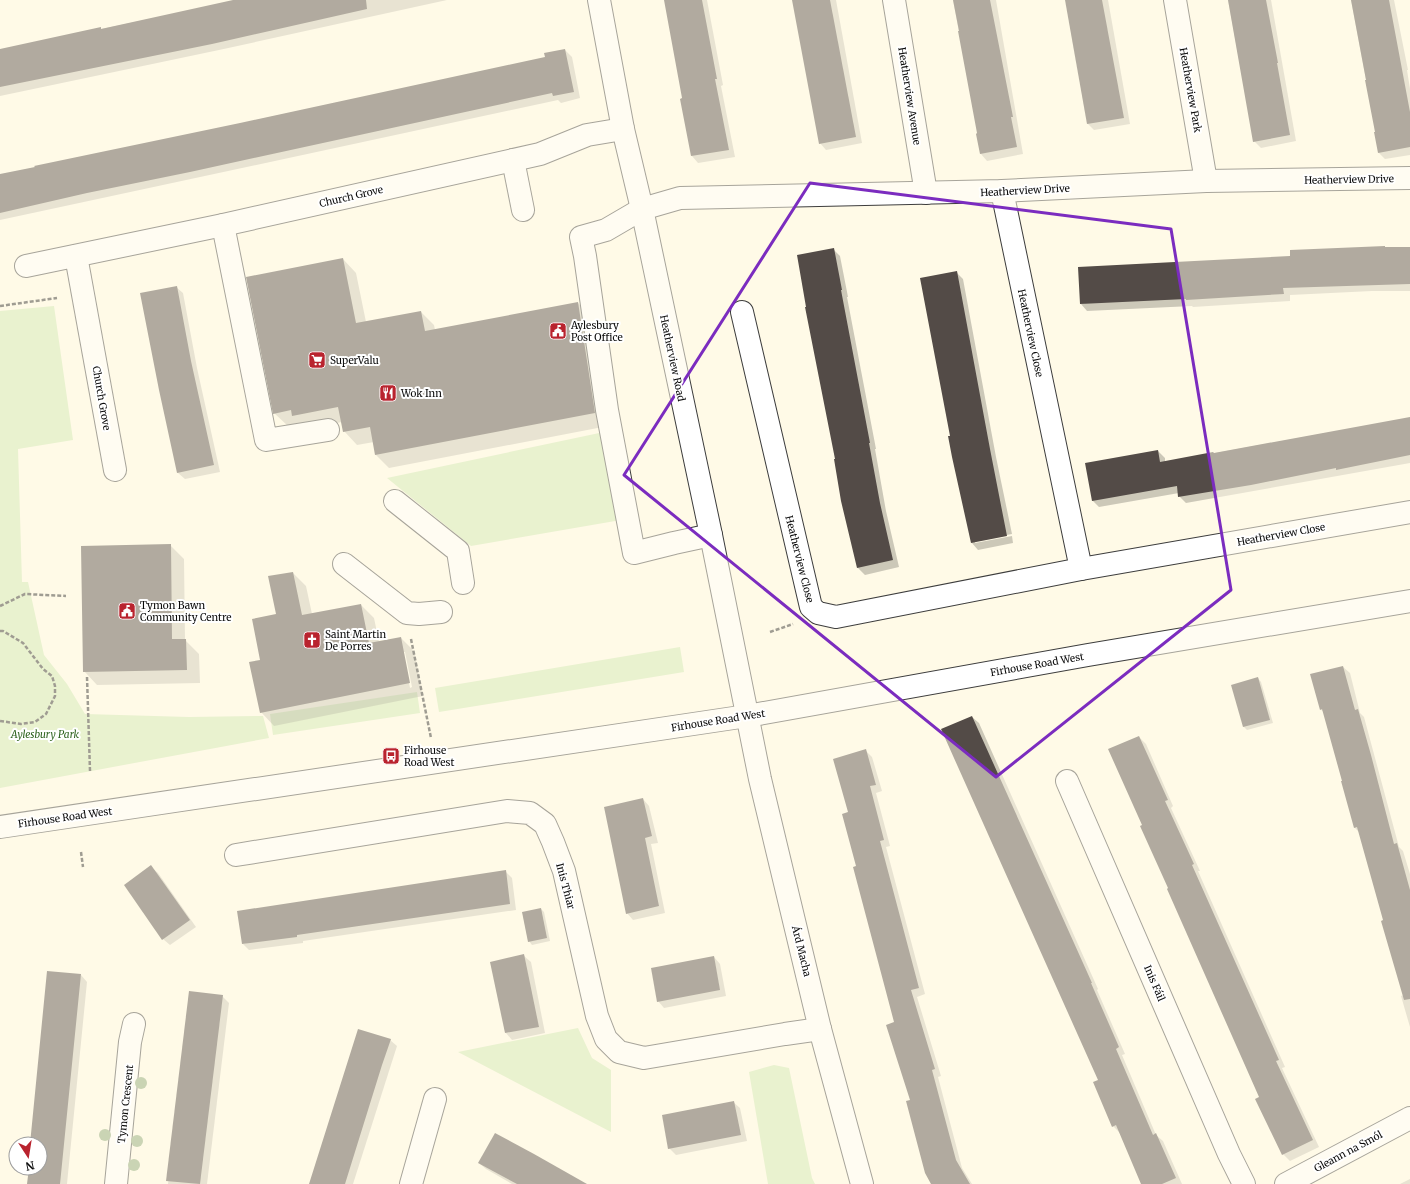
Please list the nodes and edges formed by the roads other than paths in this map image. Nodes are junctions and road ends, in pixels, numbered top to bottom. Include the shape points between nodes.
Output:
1 (599, 0) edge
2 (894, 0) edge
3 (1175, 0) edge
4 (623, 129) junction
5 (513, 160) junction
6 (1410, 178) edge
7 (1206, 181) junction
8 (1002, 191) junction
9 (926, 193) junction
10 (642, 209) junction
11 (523, 210) dead end
12 (223, 225) junction
13 (76, 256) junction
14 (26, 266) dead end
15 (742, 312) dead end
16 (328, 430) dead end
17 (115, 470) dead end
18 (395, 501) dead end
19 (1410, 512) edge
20 (711, 535) junction
21 (344, 564) dead end
22 (1081, 569) junction
23 (463, 583) dead end
24 (1410, 601) edge
25 (441, 612) dead end
26 (747, 716) junction
27 (1067, 781) dead end
28 (0, 827) edge
29 (236, 855) dead end
30 (134, 1024) dead end
31 (820, 1029) junction
32 (435, 1099) dead end
33 (1410, 1118) edge
34 (116, 1184) edge
35 (411, 1184) edge
36 (862, 1184) edge
37 (1244, 1184) edge
38 (1286, 1184) edge

1 - 4 street, Heatherview Road
2 - 9 street, Heatherview Avenue
3 - 7 street, Heatherview Park
4 - 5 street, Church Grove via 587,135 540,154
4 - 10 street, Heatherview Road
5 - 11 street
5 - 12 street, Church Grove
6 - 7 street, Heatherview Drive
7 - 8 street, Heatherview Drive
8 - 9 street, Heatherview Drive
8 - 22 street, Heatherview Close
9 - 10 street, Heatherview Drive via 680,198
10 - 20 street, Heatherview Road
10 - 20 street, Heatherview Drive via 606,230 581,237 607,410 634,553
12 - 13 street, Church Grove
12 - 16 street via 266,440
13 - 14 street, Church Grove
13 - 17 street, Church Grove
15 - 22 street, Heatherview Close via 811,606 818,613 836,617
18 - 23 street via 458,551
19 - 22 street, Heatherview Close
20 - 26 street, Heatherview Road
21 - 25 street via 407,613
24 - 26 street, Firhouse Road West
26 - 28 street, Firhouse Road West
26 - 31 street, Árd Macha
27 - 37 street, Inis Fáil via 1228,1154
29 - 31 street, Inis Thiar via 507,811 530,813 545,824 564,871 596,1016 606,1039 619,1052 644,1058
30 - 34 street, Tymon Crescent
31 - 36 street, Árd Macha
32 - 35 street
33 - 38 street, Gleann na Smól

